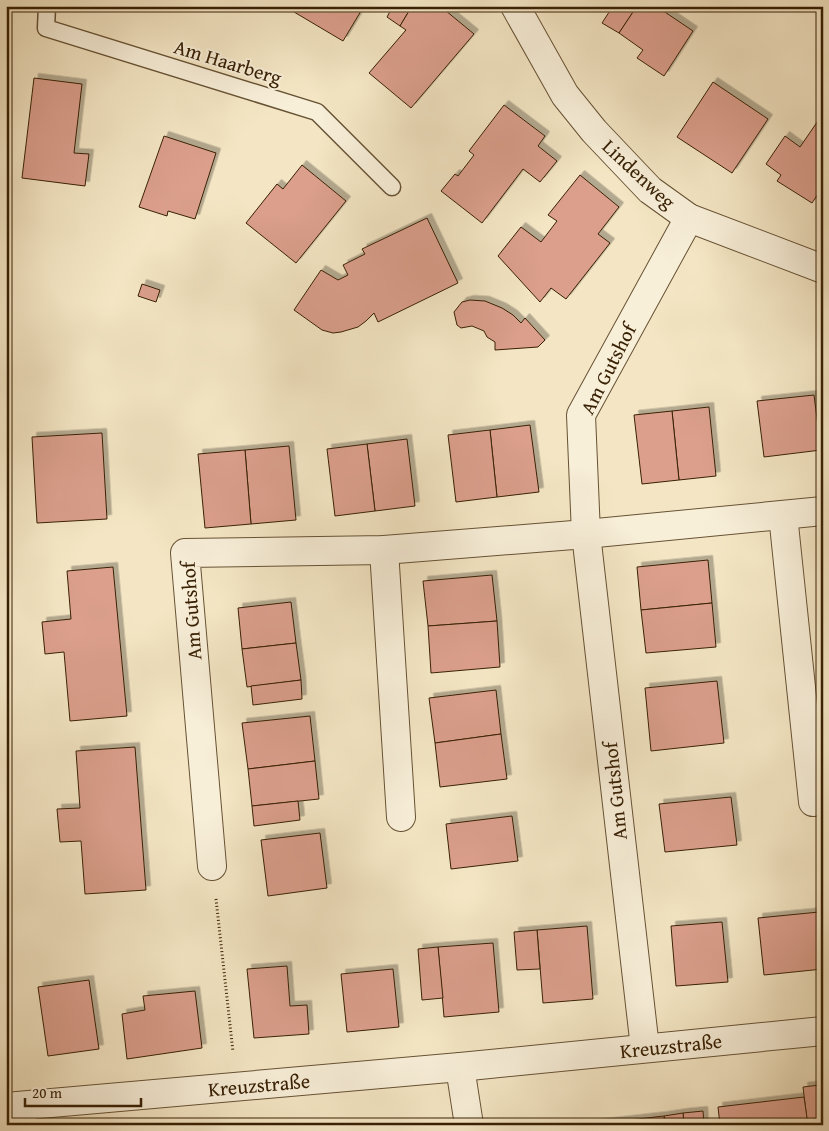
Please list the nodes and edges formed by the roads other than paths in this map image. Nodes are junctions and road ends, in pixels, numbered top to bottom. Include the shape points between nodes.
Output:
1 (45, 6) edge
2 (515, 6) edge
3 (392, 187) dead end
4 (689, 218) junction
5 (823, 269) edge
6 (823, 511) edge
7 (783, 515) junction
8 (586, 534) junction
9 (384, 550) junction
10 (812, 802) dead end
11 (401, 816) dead end
12 (212, 866) road end
13 (823, 1031) edge
14 (645, 1048) junction
15 (460, 1067) junction
16 (21, 1112) edge
17 (469, 1125) edge

1 - 3 lane, Am Haarberg via 46,28 317,112
2 - 4 street, Lindenweg via 565,95 594,131 650,190
4 - 5 street, Lindenweg
4 - 8 street, Am Gutshof via 580,415
6 - 7 street, Am Gutshof
7 - 8 street, Am Gutshof
7 - 10 street
8 - 9 street, Am Gutshof
8 - 14 street, Am Gutshof
9 - 11 street
9 - 12 street, Am Gutshof via 185,553
13 - 14 street, Kreuzstraße
14 - 15 street, Kreuzstraße
15 - 16 street, Kreuzstraße via 237,1086
15 - 17 street

